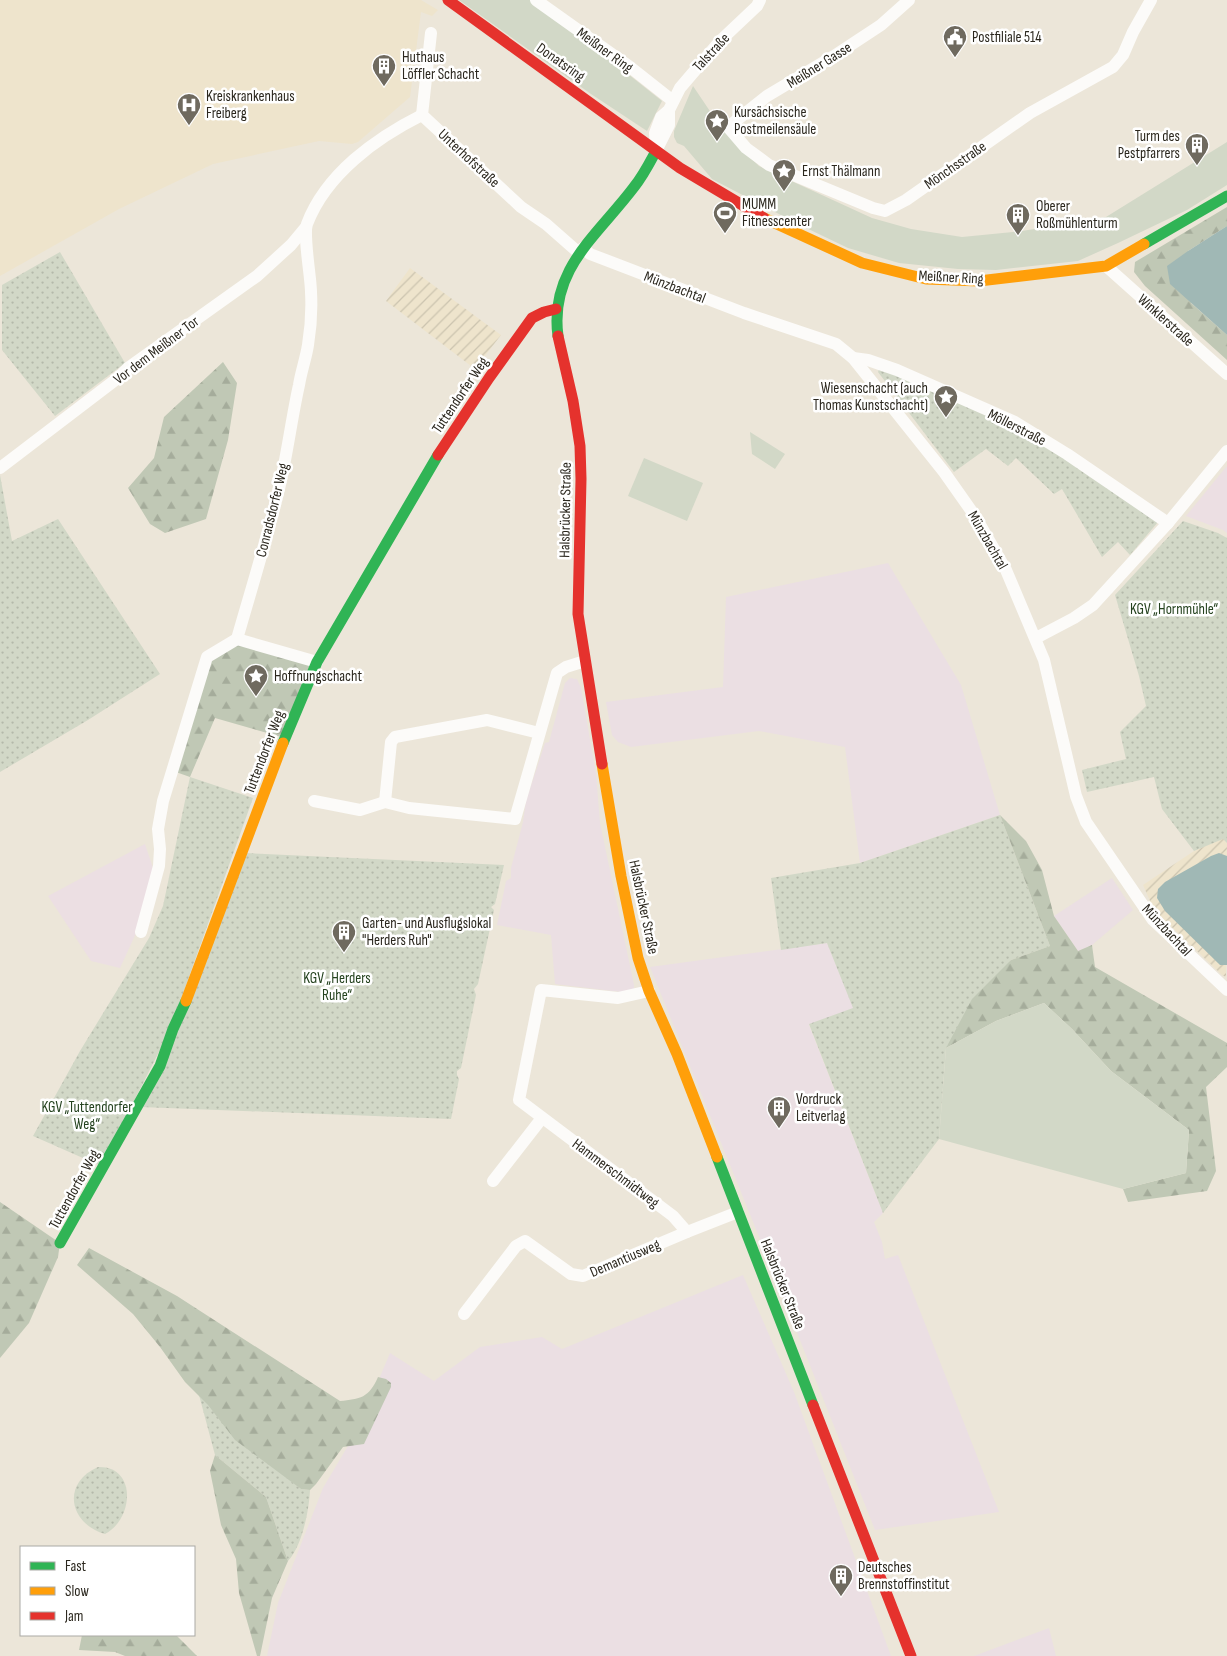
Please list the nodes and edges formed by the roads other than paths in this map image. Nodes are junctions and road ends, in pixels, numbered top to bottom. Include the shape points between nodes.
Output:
1 (448, 0) edge
2 (536, 0) edge
3 (760, 0) edge
4 (909, 0) edge
5 (1151, 0) edge
6 (431, 33) dead end
7 (671, 106) junction
8 (422, 115) junction
9 (728, 127) joint
10 (656, 151) junction
11 (1227, 196) edge
12 (306, 227) junction
13 (581, 250) junction
14 (1106, 266) junction
15 (556, 309) junction
16 (853, 358) junction
17 (1227, 374) edge
18 (1227, 451) edge
19 (0, 468) edge
20 (1168, 523) junction
21 (1036, 638) junction
22 (237, 639) junction
23 (585, 661) junction
24 (317, 662) junction
25 (540, 733) junction
26 (314, 801) dead end
27 (386, 802) junction
28 (141, 932) dead end
29 (1227, 990) edge
30 (649, 991) junction
31 (542, 1118) junction
32 (493, 1180) dead end
33 (738, 1212) junction
34 (686, 1232) junction
35 (60, 1244) dead end
36 (464, 1314) dead end
37 (911, 1656) edge

1 - 10 main road, Donatsring
2 - 7 street, Meißner Ring via 630,68
3 - 7 street, Talstraße via 690,75
4 - 9 street, Meißner Gasse via 881,25 767,96
5 - 9 street, Mönchsstraße via 1123,55 1113,66 1030,113 906,200 885,211 769,165 746,148
6 - 8 street
7 - 10 street, Talstraße via 655,132
8 - 12 street, Conradsdorfer Weg via 356,157 330,184
8 - 13 street, Unterhofstraße via 520,206
10 - 13 main road, Halsbrücker Straße via 629,195
10 - 14 main road, Meißner Ring via 767,220 862,263 926,278 979,281
11 - 14 main road, Meißner Ring
12 - 19 street, Vor dem Meißner Tor via 257,276 128,368
12 - 22 street, Conradsdorfer Weg via 311,292 308,346 278,494
13 - 15 main road, Halsbrücker Straße via 566,276
13 - 16 street, Münzbachtal via 744,313 836,344
14 - 17 street, Winklerstraße
15 - 23 main road, Halsbrücker Straße via 557,336 569,387 582,476 578,614
15 - 24 main road, Tuttendorfer Weg via 532,318 489,378 446,442
16 - 20 street, Möllerstraße via 897,370 1015,422
16 - 21 street, Münzbachtal via 975,516 1006,570
18 - 20 street
20 - 21 street via 1093,605
21 - 29 street, Münzbachtal via 1078,803 1086,822 1153,920
22 - 24 street
22 - 28 street via 207,657 163,801 158,830 160,866
23 - 25 street via 566,666 557,673
23 - 30 main road, Halsbrücker Straße via 621,876 638,958
24 - 35 main road, Tuttendorfer Weg via 160,1066
25 - 27 street via 487,720 394,737
25 - 27 street via 515,819 409,808
26 - 27 street via 360,810
30 - 31 street, Hammerschmidtweg via 618,998 541,990 519,1100
30 - 33 main road, Halsbrücker Straße
31 - 32 street
31 - 34 street, Hammerschmidtweg via 673,1216
33 - 34 street, Demantiusweg
33 - 37 main road, Halsbrücker Straße
34 - 36 street, Demantiusweg via 583,1276 570,1274 525,1240 516,1246

